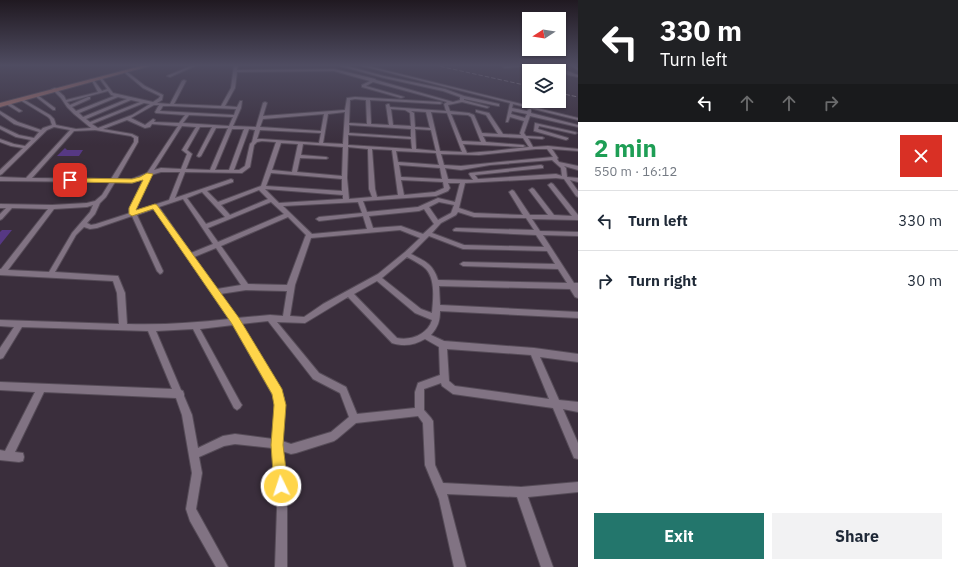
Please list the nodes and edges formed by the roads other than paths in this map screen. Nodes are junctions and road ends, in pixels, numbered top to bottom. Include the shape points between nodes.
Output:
1 (44, 91) edge
2 (45, 91) edge
3 (57, 91) edge
4 (98, 91) edge
5 (110, 91) edge
6 (153, 91) edge
7 (178, 91) edge
8 (231, 91) edge
9 (384, 91) edge
10 (410, 91) edge
11 (449, 91) edge
12 (471, 91) edge
13 (36, 94) junction
14 (117, 96) junction
15 (88, 98) dead end
16 (368, 98) junction
17 (21, 99) junction
18 (131, 99) junction
19 (208, 99) dead end
20 (387, 99) junction
21 (462, 99) junction
22 (65, 101) junction
23 (418, 101) junction
24 (142, 102) junction
25 (242, 102) dead end
26 (512, 102) junction
27 (7, 103) junction
28 (265, 103) dead end
29 (446, 103) junction
30 (452, 103) junction
31 (0, 104) edge
32 (155, 104) junction
33 (162, 104) junction
34 (498, 104) dead end
35 (171, 105) junction
36 (522, 105) edge
37 (203, 106) junction
38 (69, 107) junction
39 (222, 107) junction
40 (487, 107) dead end
41 (239, 108) junction
42 (389, 108) junction
43 (530, 108) edge
44 (534, 108) edge
45 (54, 109) dead end
46 (406, 109) junction
47 (510, 109) junction
48 (428, 110) junction
49 (20, 111) dead end
50 (347, 111) junction
51 (477, 111) dead end
52 (0, 112) edge
53 (158, 112) junction
54 (326, 112) junction
55 (448, 112) junction
56 (75, 113) junction
57 (529, 113) junction
58 (188, 114) junction
59 (197, 114) junction
60 (509, 115) junction
61 (235, 116) junction
62 (127, 118) junction
63 (260, 118) junction
64 (82, 119) junction
65 (578, 119) edge
66 (526, 120) junction
67 (507, 121) dead end
68 (151, 123) junction
69 (89, 124) junction
70 (182, 124) junction
71 (347, 124) junction
72 (198, 125) junction
73 (369, 125) junction
74 (54, 126) junction
75 (214, 126) junction
76 (391, 126) junction
77 (578, 126) edge
78 (0, 127) edge
79 (230, 127) junction
80 (247, 128) junction
81 (412, 128) junction
82 (96, 129) junction
83 (258, 129) junction
84 (433, 129) junction
85 (73, 130) junction
86 (42, 132) junction
87 (323, 132) junction
88 (347, 134) junction
89 (480, 134) junction
90 (501, 136) junction
91 (523, 137) junction
92 (413, 138) junction
93 (542, 138) dead end
94 (34, 139) junction
95 (566, 139) junction
96 (0, 140) edge
97 (279, 141) junction
98 (254, 142) junction
99 (460, 142) junction
100 (301, 143) junction
101 (321, 144) junction
102 (484, 144) junction
103 (506, 145) junction
104 (346, 146) junction
105 (561, 146) junction
106 (26, 147) junction
107 (548, 147) junction
108 (566, 147) junction
109 (370, 148) junction
110 (531, 148) junction
111 (394, 150) junction
112 (578, 150) edge
113 (414, 151) junction
114 (510, 151) junction
115 (439, 153) junction
116 (465, 154) junction
117 (199, 156) dead end
118 (299, 156) junction
119 (567, 156) dead end
120 (326, 158) dead end
121 (554, 159) junction
122 (396, 163) junction
123 (559, 163) junction
124 (0, 164) edge
125 (8, 166) junction
126 (443, 167) junction
127 (541, 168) dead end
128 (578, 168) edge
129 (184, 170) junction
130 (212, 171) junction
131 (269, 171) junction
132 (231, 172) junction
133 (0, 173) edge
134 (294, 173) junction
135 (150, 174) junction
136 (566, 177) junction
137 (344, 178) junction
138 (398, 178) junction
139 (0, 179) edge
140 (27, 180) junction
141 (578, 180) edge
142 (113, 181) junction
143 (231, 181) dead end
144 (446, 181) junction
145 (476, 181) junction
146 (463, 182) junction
147 (551, 185) dead end
148 (262, 187) junction
149 (203, 190) junction
150 (532, 190) dead end
151 (512, 192) dead end
152 (344, 193) junction
153 (578, 195) edge
154 (401, 196) junction
155 (184, 197) junction
156 (374, 198) junction
157 (271, 200) junction
158 (360, 200) junction
159 (171, 201) junction
160 (346, 201) junction
161 (97, 202) junction
162 (217, 205) junction
163 (277, 205) junction
164 (0, 206) edge
165 (155, 206) junction
166 (10, 207) junction
167 (52, 207) junction
168 (426, 207) junction
169 (456, 207) junction
170 (132, 214) junction
171 (365, 214) junction
172 (288, 215) junction
173 (228, 217) junction
174 (528, 217) junction
175 (0, 218) edge
176 (553, 218) junction
177 (577, 218) edge
178 (318, 219) dead end
179 (83, 224) junction
180 (437, 224) junction
181 (205, 227) junction
182 (456, 230) dead end
183 (371, 231) junction
184 (537, 232) junction
185 (578, 234) edge
186 (426, 235) junction
187 (311, 236) junction
188 (217, 245) junction
189 (547, 249) junction
190 (407, 254) junction
191 (190, 256) junction
192 (463, 264) dead end
193 (560, 267) junction
194 (160, 271) dead end
195 (1, 272) edge
196 (51, 274) junction
197 (378, 278) junction
198 (436, 283) junction
199 (575, 286) edge
200 (246, 287) junction
201 (290, 288) junction
202 (214, 292) junction
203 (349, 294) junction
204 (578, 295) edge
205 (436, 308) junction
206 (578, 315) edge
207 (270, 318) junction
208 (436, 318) junction
209 (286, 319) junction
210 (235, 321) junction
211 (0, 323) edge
212 (20, 324) junction
213 (123, 326) junction
214 (195, 326) junction
215 (151, 328) junction
216 (425, 335) junction
217 (443, 345) junction
218 (534, 352) junction
219 (0, 355) edge
220 (578, 358) edge
221 (444, 378) junction
222 (0, 386) edge
223 (42, 388) junction
224 (180, 394) junction
225 (555, 404) junction
226 (237, 405) dead end
227 (578, 407) edge
228 (419, 411) junction
229 (354, 419) junction
230 (277, 445) junction
231 (195, 454) junction
232 (578, 454) edge
233 (4, 455) edge
234 (19, 457) dead end
235 (578, 487) edge
236 (440, 488) junction
237 (521, 492) junction
238 (222, 567) edge
239 (281, 567) edge
240 (460, 567) edge
241 (548, 567) edge

1 - 31 main road
2 - 13 main road
3 - 22 street
4 - 22 street
5 - 14 street
6 - 32 street via 162,96
7 - 35 street
8 - 39 street
9 - 23 street
10 - 30 street
11 - 21 street via 458,94
12 - 26 street
13 - 17 main road
13 - 45 street
14 - 18 street
14 - 56 street
15 - 38 street
16 - 20 street
16 - 50 street via 349,98
16 - 73 street
17 - 27 main road
17 - 74 street via 49,116
18 - 24 street
18 - 64 street
19 - 37 street
20 - 23 street
20 - 42 street
21 - 30 street
21 - 34 street
21 - 40 street
22 - 38 street
23 - 29 street
24 - 32 street
24 - 69 street
25 - 41 street
26 - 36 street
26 - 47 street
27 - 31 main road
27 - 49 street
28 - 63 street
29 - 30 street
29 - 55 street
32 - 33 street
32 - 62 street
33 - 35 street
33 - 53 street
35 - 37 street
37 - 39 street
37 - 59 street
38 - 56 street
39 - 41 street
41 - 61 street
42 - 46 street
42 - 76 street
43 - 57 street
44 - 65 street
46 - 48 street
46 - 81 street via 412,113
47 - 57 street
47 - 60 street
48 - 55 street
48 - 84 street
50 - 54 street
50 - 71 street
51 - 90 street via 488,114
52 - 86 street via 16,123
53 - 58 street
53 - 68 street
54 - 63 street
54 - 87 street
55 - 89 street via 471,115
55 - 99 street
56 - 64 street
57 - 66 street
57 - 77 street
58 - 59 street
58 - 70 street
59 - 61 street
60 - 66 street
60 - 67 street
61 - 79 street
62 - 68 street via 145,127
62 - 82 street
63 - 83 street
64 - 69 street
66 - 91 street
68 - 70 street
69 - 82 street
70 - 72 street
70 - 135 street
71 - 73 street
71 - 88 street
72 - 75 street
72 - 129 street via 184,150 190,154
73 - 76 street
74 - 85 street
74 - 86 street
75 - 79 street
75 - 117 street
76 - 81 street
78 - 94 street via 18,136
79 - 80 street
79 - 130 street
80 - 83 street
80 - 132 street
81 - 84 street
81 - 92 street
82 - 85 street
82 - 142 street via 132,135 136,139
83 - 87 street
83 - 98 street
84 - 115 street
85 - 140 street
86 - 94 street
87 - 101 street
88 - 92 street
88 - 104 street
89 - 90 street
89 - 102 street
90 - 91 street
91 - 93 street
91 - 110 street
92 - 113 street
94 - 106 street
95 - 95 street via 576,132 537,124 536,130
95 - 105 street
96 - 106 street
97 - 98 street
97 - 100 street
97 - 131 street
98 - 132 street via 247,168
99 - 102 street
99 - 116 street
100 - 101 street
100 - 118 street
101 - 104 street
102 - 103 street
103 - 110 street
103 - 114 street
104 - 109 street
104 - 137 street
105 - 107 street
105 - 108 street
106 - 125 street
107 - 110 street
107 - 121 street via 556,158
108 - 112 street
108 - 119 street
109 - 111 street
109 - 156 street
110 - 114 street
111 - 113 street
111 - 122 street
113 - 115 street
114 - 116 street
115 - 116 street
115 - 126 street
118 - 120 street
118 - 134 street
121 - 123 street
121 - 126 street via 461,168
122 - 126 street
122 - 138 street
123 - 128 street
123 - 136 street
124 - 125 street
125 - 133 street
126 - 144 street
127 - 145 street via 472,174
129 - 130 street
129 - 135 street via 159,170
129 - 159 street
130 - 132 street
131 - 134 street
131 - 148 street
134 - 137 street
135 - 142 street via 137,180
135 - 170 street via 132,208
136 - 141 street
136 - 145 street
136 - 153 street
137 - 152 street
138 - 144 street
138 - 154 street
139 - 140 street
140 - 142 street
142 - 161 street
143 - 149 street
144 - 146 street
144 - 154 street via 447,188 440,193
145 - 146 street
146 - 169 street
147 - 177 street
148 - 152 street
148 - 157 street via 263,192
148 - 162 street
149 - 155 street
149 - 162 street
150 - 176 street
151 - 174 street
152 - 160 street
154 - 156 street
155 - 159 street
155 - 181 street
156 - 158 street
157 - 163 street
157 - 173 street
158 - 160 street
158 - 171 street
159 - 165 street
160 - 163 street
161 - 167 street
161 - 179 street via 93,213
162 - 173 street
163 - 172 street
164 - 166 street
165 - 170 street
165 - 191 street
166 - 167 street
166 - 175 street
167 - 195 street
168 - 169 street via 438,200
168 - 171 street
168 - 180 street
169 - 174 street via 474,215
169 - 180 street via 451,216
170 - 179 street via 93,228
170 - 194 street
171 - 178 street
171 - 183 street
172 - 187 street
172 - 188 street
173 - 181 street
174 - 176 street
174 - 184 street
176 - 177 street
179 - 196 street via 74,234
180 - 186 street
181 - 188 street
182 - 184 street
183 - 186 street via 401,228
183 - 187 street
184 - 185 street
184 - 189 street
186 - 189 street via 463,247
186 - 190 street
187 - 201 street via 307,240
188 - 191 street
188 - 200 street
189 - 193 street
190 - 197 street
190 - 198 street via 434,274
191 - 202 street
192 - 193 street
193 - 199 street
195 - 196 street
196 - 213 street via 116,278 121,293
197 - 203 street
197 - 208 street via 418,311
198 - 199 street
198 - 205 street
199 - 204 street
200 - 201 street
200 - 202 street
201 - 209 street
202 - 210 street
203 - 209 street via 326,306 309,319
203 - 216 street via 395,341 405,343
205 - 206 street
205 - 208 street
207 - 209 street
207 - 210 street
207 - 229 street via 316,376 343,390
208 - 216 street via 435,326
210 - 214 street
210 - 230 street via 280,398
211 - 212 street
212 - 213 street
212 - 219 street
213 - 215 street
214 - 215 street
214 - 226 street
215 - 224 street
216 - 217 street
217 - 218 street
217 - 221 street
218 - 220 street
218 - 225 street
221 - 225 street via 448,387 453,390
221 - 228 street via 421,386
222 - 223 street
223 - 224 street
223 - 233 street
224 - 231 street
225 - 227 street
225 - 232 street
228 - 229 street
228 - 236 street via 428,422 429,458
229 - 230 street via 329,439 290,449
230 - 231 street via 268,442 229,440
230 - 239 street via 282,508
231 - 238 street via 197,473 191,509
233 - 234 street
235 - 237 street
236 - 237 street
236 - 240 street
237 - 241 street

